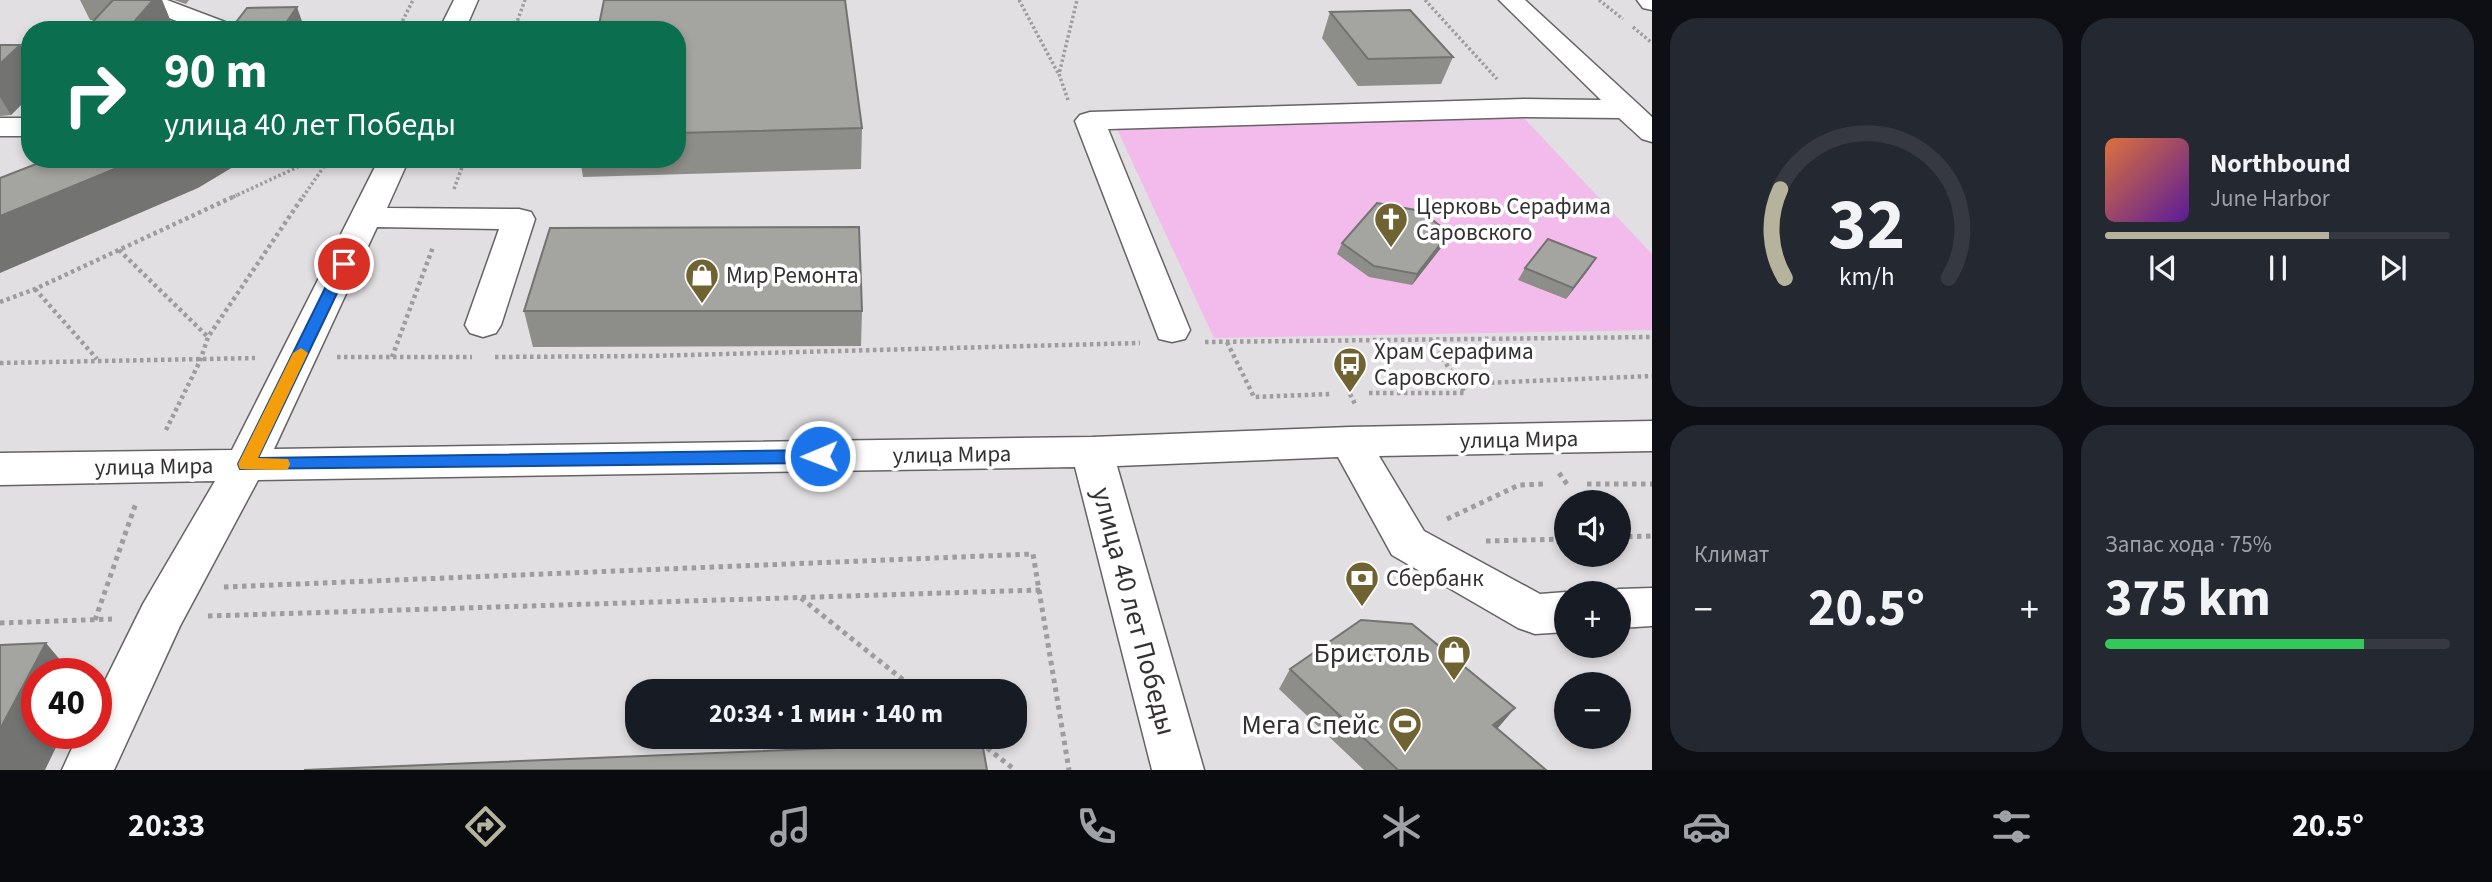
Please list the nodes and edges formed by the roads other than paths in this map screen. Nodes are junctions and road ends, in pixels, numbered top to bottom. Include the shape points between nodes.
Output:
1 (144, 0) edge
2 (466, 0) edge
3 (1511, 0) edge
4 (200, 21) edge
5 (457, 21) edge
6 (1627, 109) junction
7 (0, 127) edge
8 (21, 127) edge
9 (1652, 133) edge
10 (390, 168) edge
11 (367, 217) junction
12 (1159, 337) road end
13 (484, 341) road end
14 (1652, 436) edge
15 (1350, 442) junction
16 (1093, 452) junction
17 (246, 464) junction
18 (0, 469) edge
19 (1652, 607) edge
20 (1631, 608) edge
21 (1554, 613) edge
22 (88, 770) edge
23 (1178, 770) edge

1 - 4 street
2 - 5 street
3 - 6 street
6 - 9 street
6 - 12 street via 1090,121
7 - 8 street
10 - 11 street
11 - 13 street via 519,219
11 - 17 street
14 - 15 street, улица Мира
15 - 16 street, улица Мира
15 - 21 street via 1408,543 1535,614
16 - 17 street, улица Мира
16 - 23 street, улица 40 лет Победы
17 - 18 street, улица Мира
17 - 22 street via 168,603
19 - 20 street

